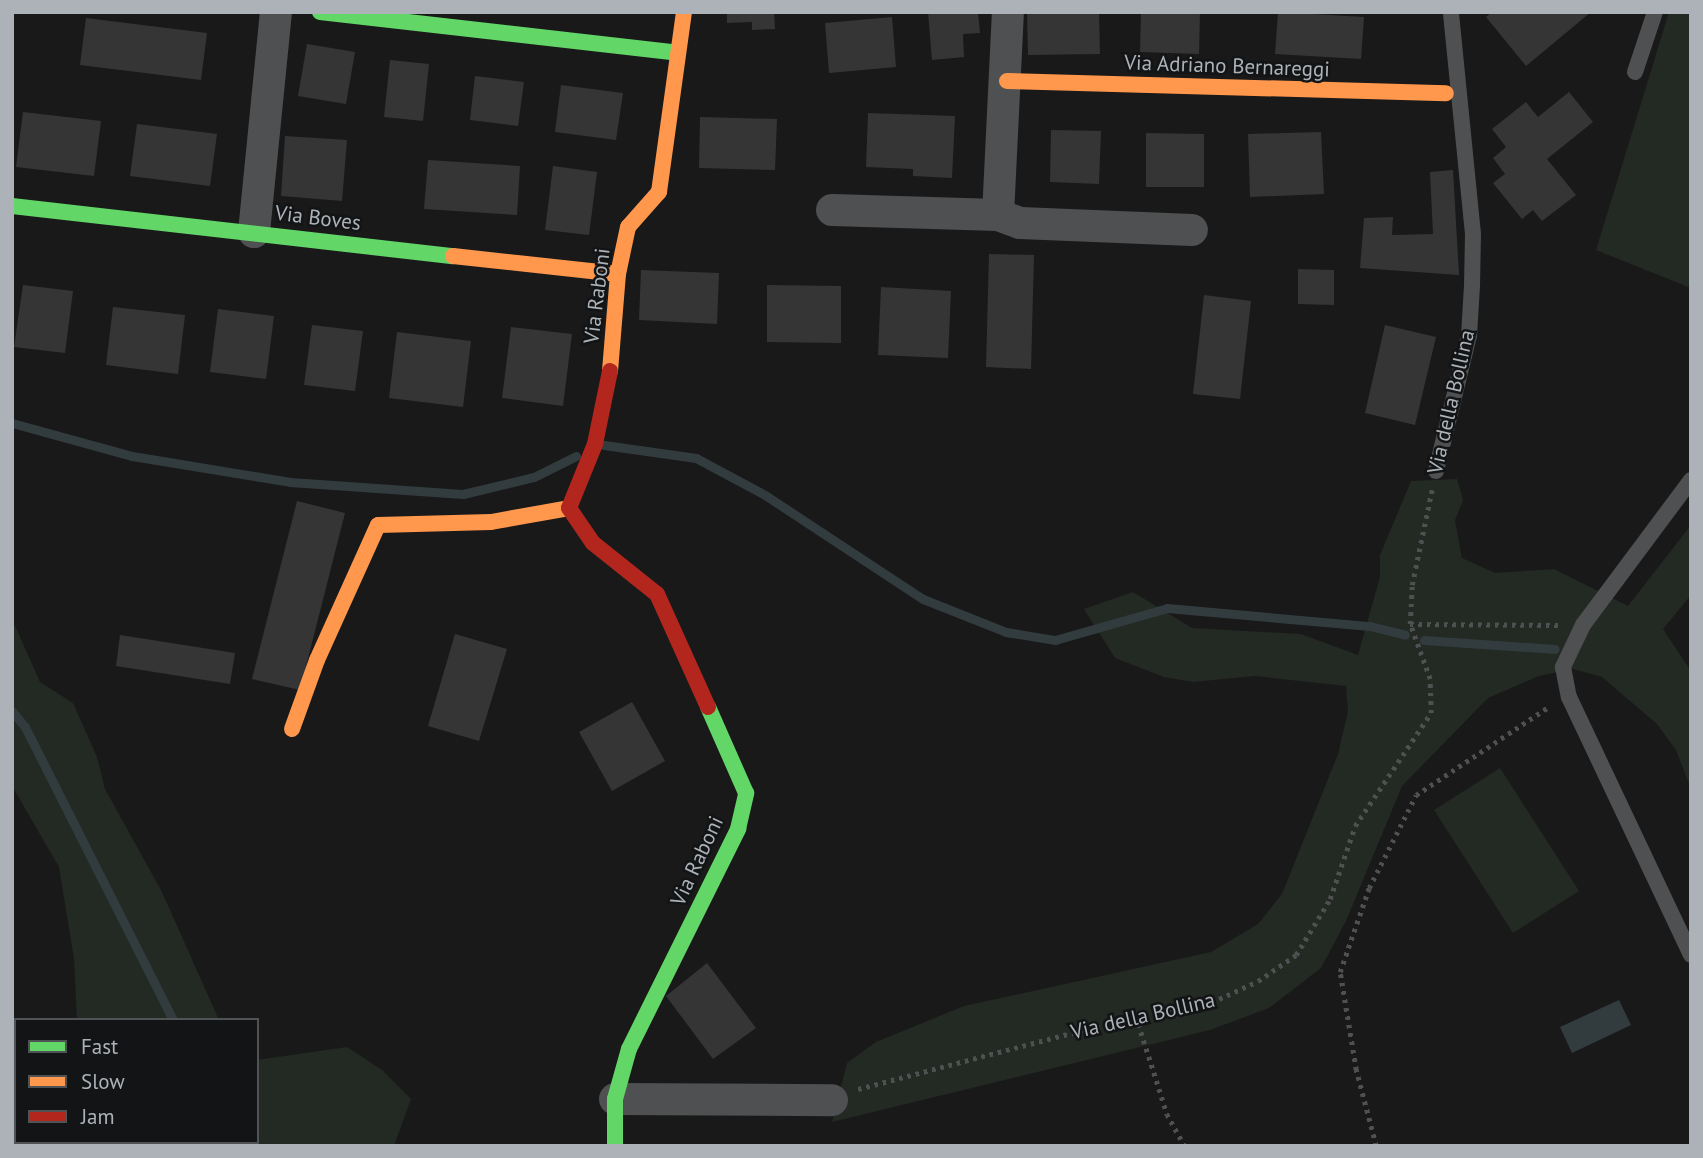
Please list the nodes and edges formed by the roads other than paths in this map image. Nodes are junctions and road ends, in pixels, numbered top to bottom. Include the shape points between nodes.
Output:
1 (276, 12) edge
2 (320, 12) edge
3 (684, 12) edge
4 (1008, 12) edge
5 (1451, 12) edge
6 (1655, 12) edge
7 (678, 53) junction
8 (1635, 72) dead end
9 (1007, 81) junction
10 (1446, 93) dead end
11 (12, 206) edge
12 (832, 210) dead end
13 (998, 215) junction
14 (1192, 230) dead end
15 (254, 232) junction
16 (618, 274) junction
17 (1436, 471) road end
18 (1691, 480) edge
19 (569, 508) junction
20 (292, 729) dead end
21 (1691, 954) edge
22 (615, 1099) junction
23 (832, 1100) road end
24 (615, 1146) edge

1 - 15 street
2 - 7 street
3 - 7 street, Via Raboni
4 - 9 street
5 - 17 lane, Via della Bollina via 1473,234 1472,286 1469,336
6 - 8 lane
7 - 16 street, Via Raboni via 659,192 628,227
9 - 10 street, Via Adriano Bernareggi
9 - 13 street
11 - 15 street, Via Boves
12 - 13 street
13 - 14 street via 1020,223
15 - 16 street, Via Boves
16 - 19 street, Via Raboni via 610,374 595,444
18 - 21 lane via 1583,625 1563,667 1569,697
19 - 20 street via 491,522 378,525 317,660
19 - 22 street, Via Raboni via 593,543 657,594 746,793 738,829 629,1049
22 - 23 street
22 - 24 street, Via Raboni

